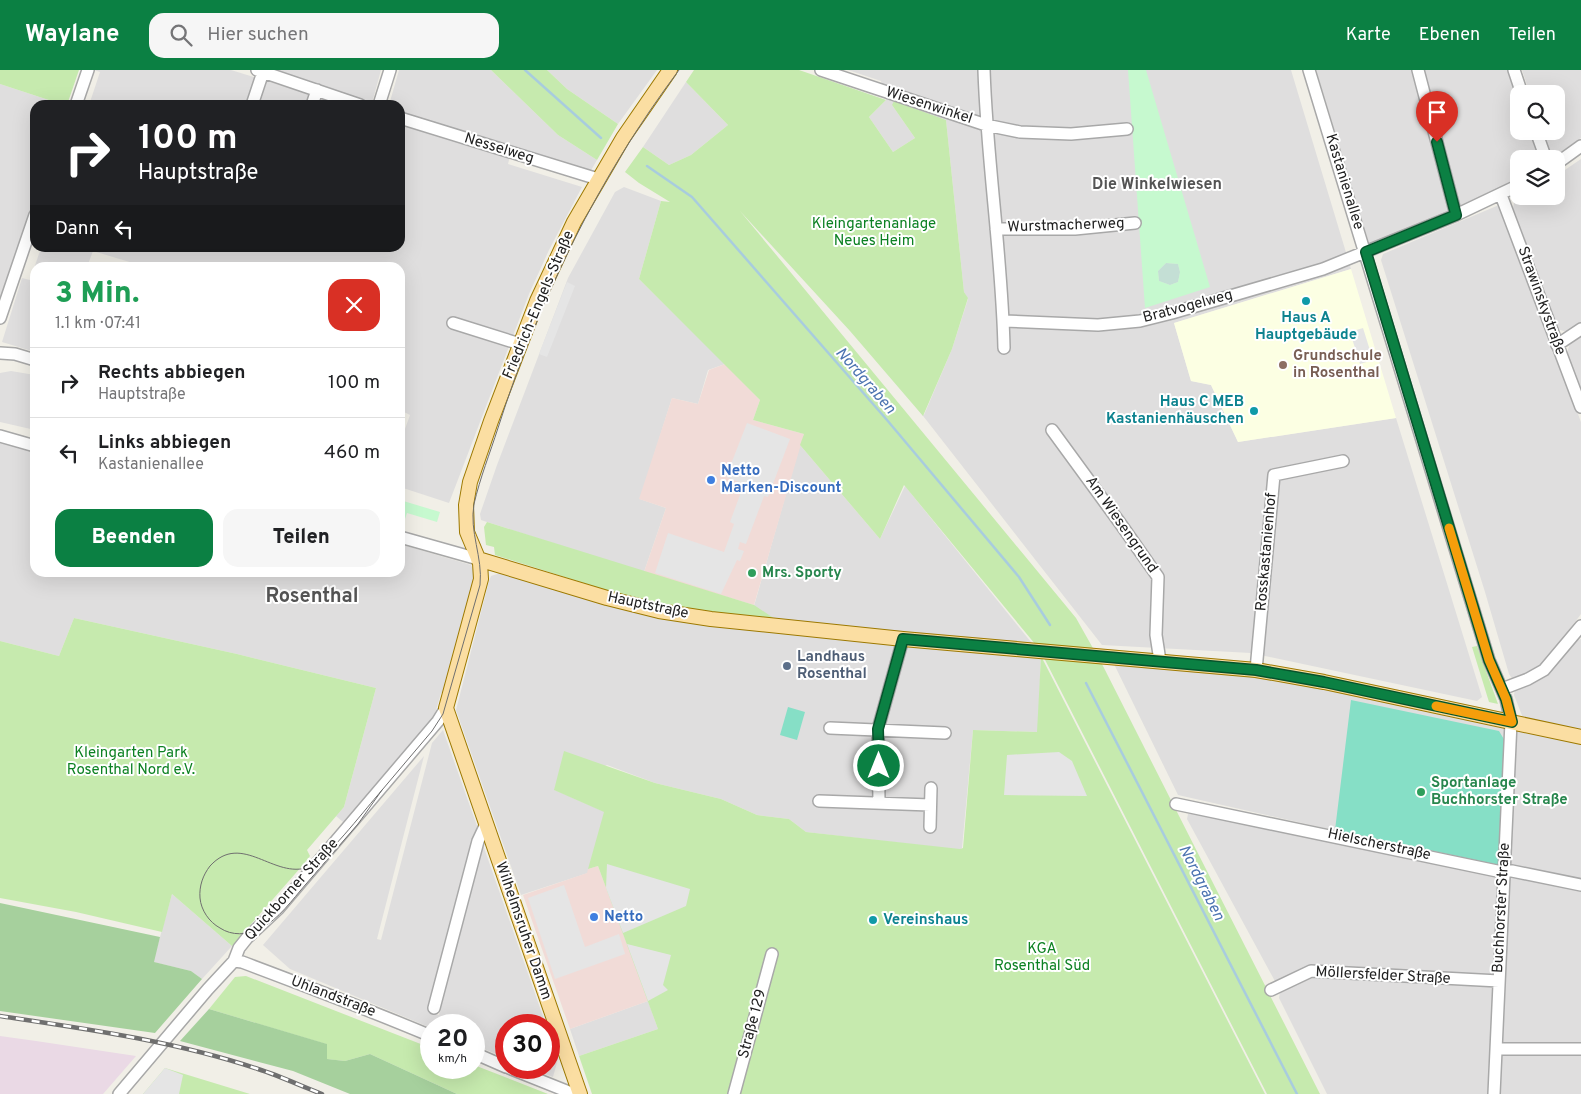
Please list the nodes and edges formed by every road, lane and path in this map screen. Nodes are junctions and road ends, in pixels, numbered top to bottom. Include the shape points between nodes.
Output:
1 (88, 70) edge
2 (390, 70) edge
3 (670, 70) edge
4 (821, 70) edge
5 (984, 70) edge
6 (1310, 70) edge
7 (1418, 70) edge
8 (1514, 70) edge
9 (260, 71) edge
10 (1519, 85) edge
11 (317, 90) junction
12 (78, 100) edge
13 (253, 100) edge
14 (314, 100) edge
15 (346, 100) edge
16 (381, 100) edge
17 (405, 120) edge
18 (986, 125) junction
19 (1127, 128) dead end
20 (1581, 146) edge
21 (1565, 158) edge
22 (598, 179) junction
23 (1510, 190) edge
24 (1501, 195) junction
25 (1456, 215) junction
26 (1135, 223) dead end
27 (996, 229) junction
28 (30, 230) edge
29 (1366, 252) junction
30 (0, 318) edge
31 (1004, 321) junction
32 (453, 323) dead end
33 (1581, 329) edge
34 (520, 344) junction
35 (1557, 344) junction
36 (1004, 348) dead end
37 (0, 353) edge
38 (30, 358) edge
39 (1581, 407) edge
40 (1052, 430) dead end
41 (0, 436) edge
42 (30, 445) edge
43 (1344, 461) dead end
44 (405, 538) edge
45 (478, 559) junction
46 (1581, 626) edge
47 (903, 639) junction
48 (1160, 661) junction
49 (1256, 670) junction
50 (1502, 689) junction
51 (446, 708) junction
52 (1512, 722) junction
53 (830, 728) dead end
54 (878, 729) junction
55 (945, 733) dead end
56 (1581, 737) edge
57 (932, 788) dead end
58 (819, 801) dead end
59 (879, 802) junction
60 (1176, 804) dead end
61 (930, 805) junction
62 (486, 824) junction
63 (930, 827) dead end
64 (1504, 871) junction
65 (1581, 885) edge
66 (772, 954) dead end
67 (234, 960) junction
68 (1498, 981) junction
69 (1271, 990) dead end
70 (434, 1008) dead end
71 (420, 1032) edge
72 (1496, 1049) junction
73 (1581, 1049) edge
74 (537, 1079) edge
75 (119, 1094) edge
76 (574, 1094) edge
77 (580, 1094) edge
78 (734, 1094) edge
79 (1494, 1094) edge

1 - 12 street
2 - 16 street
3 - 22 main road, Friedrich-Engels-Straße
4 - 18 street, Wiesenwinkel
5 - 18 street, Wiesenwinkel
6 - 29 street, Kastanienallee
7 - 25 street
8 - 10 street
9 - 11 street
9 - 13 street
11 - 14 street
11 - 15 street
17 - 22 street, Nesselweg
18 - 19 street via 1020,132 1071,134
18 - 27 street, Wurstmacherweg
20 - 21 street
22 - 34 main road, Friedrich-Engels-Straße via 561,250
23 - 24 street, Bratvogelweg
24 - 25 street, Bratvogelweg
24 - 35 street, Strawinskystraße
25 - 29 street, Bratvogelweg
26 - 27 street, Wurstmacherweg via 1076,229
27 - 31 street, Wurstmacherweg
28 - 30 street
29 - 31 street, Bratvogelweg via 1323,269 1140,321 1098,325
29 - 50 street, Kastanienallee via 1486,653
31 - 36 street, Wurstmacherweg
32 - 34 street
33 - 35 street
34 - 45 main road, Friedrich-Engels-Straße via 467,493 467,529
35 - 39 street, Strawinskystraße
37 - 38 street
40 - 48 street, Am Wiesengrund via 1158,578 1156,626
41 - 42 street
43 - 49 street, Rosskastanienhof via 1274,475
44 - 45 street, Hauptstraße
45 - 47 main road, Hauptstraße via 658,611
45 - 51 main road via 481,579
46 - 50 street via 1546,668
47 - 48 main road, Hauptstraße
47 - 54 street
48 - 49 main road, Hauptstraße
49 - 52 main road, Hauptstraße
50 - 52 street, Kastanienallee
51 - 62 main road, Wilhelmsruher Damm
51 - 67 street, Quickborner Straße via 278,909 241,946
52 - 56 main road, Hauptstraße
52 - 64 street, Buchhorster Straße
53 - 54 street
54 - 55 street
54 - 59 street
57 - 61 street
58 - 59 street
59 - 61 street
60 - 64 street, Hielscherstraße
61 - 63 street
62 - 70 street, Wilhelmsruher Damm via 478,841
62 - 77 main road, Wilhelmsruher Damm
64 - 65 street, Hielscherstraße
64 - 68 street, Buchhorster Straße
66 - 78 street, Straße 129
67 - 71 street, Uhlandstraße
67 - 75 street, Quickborner Straße
68 - 69 street, Möllersfelder Straße via 1311,971
68 - 72 street, Buchhorster Straße
72 - 73 street
72 - 79 street, Buchhorster Straße
74 - 76 street

